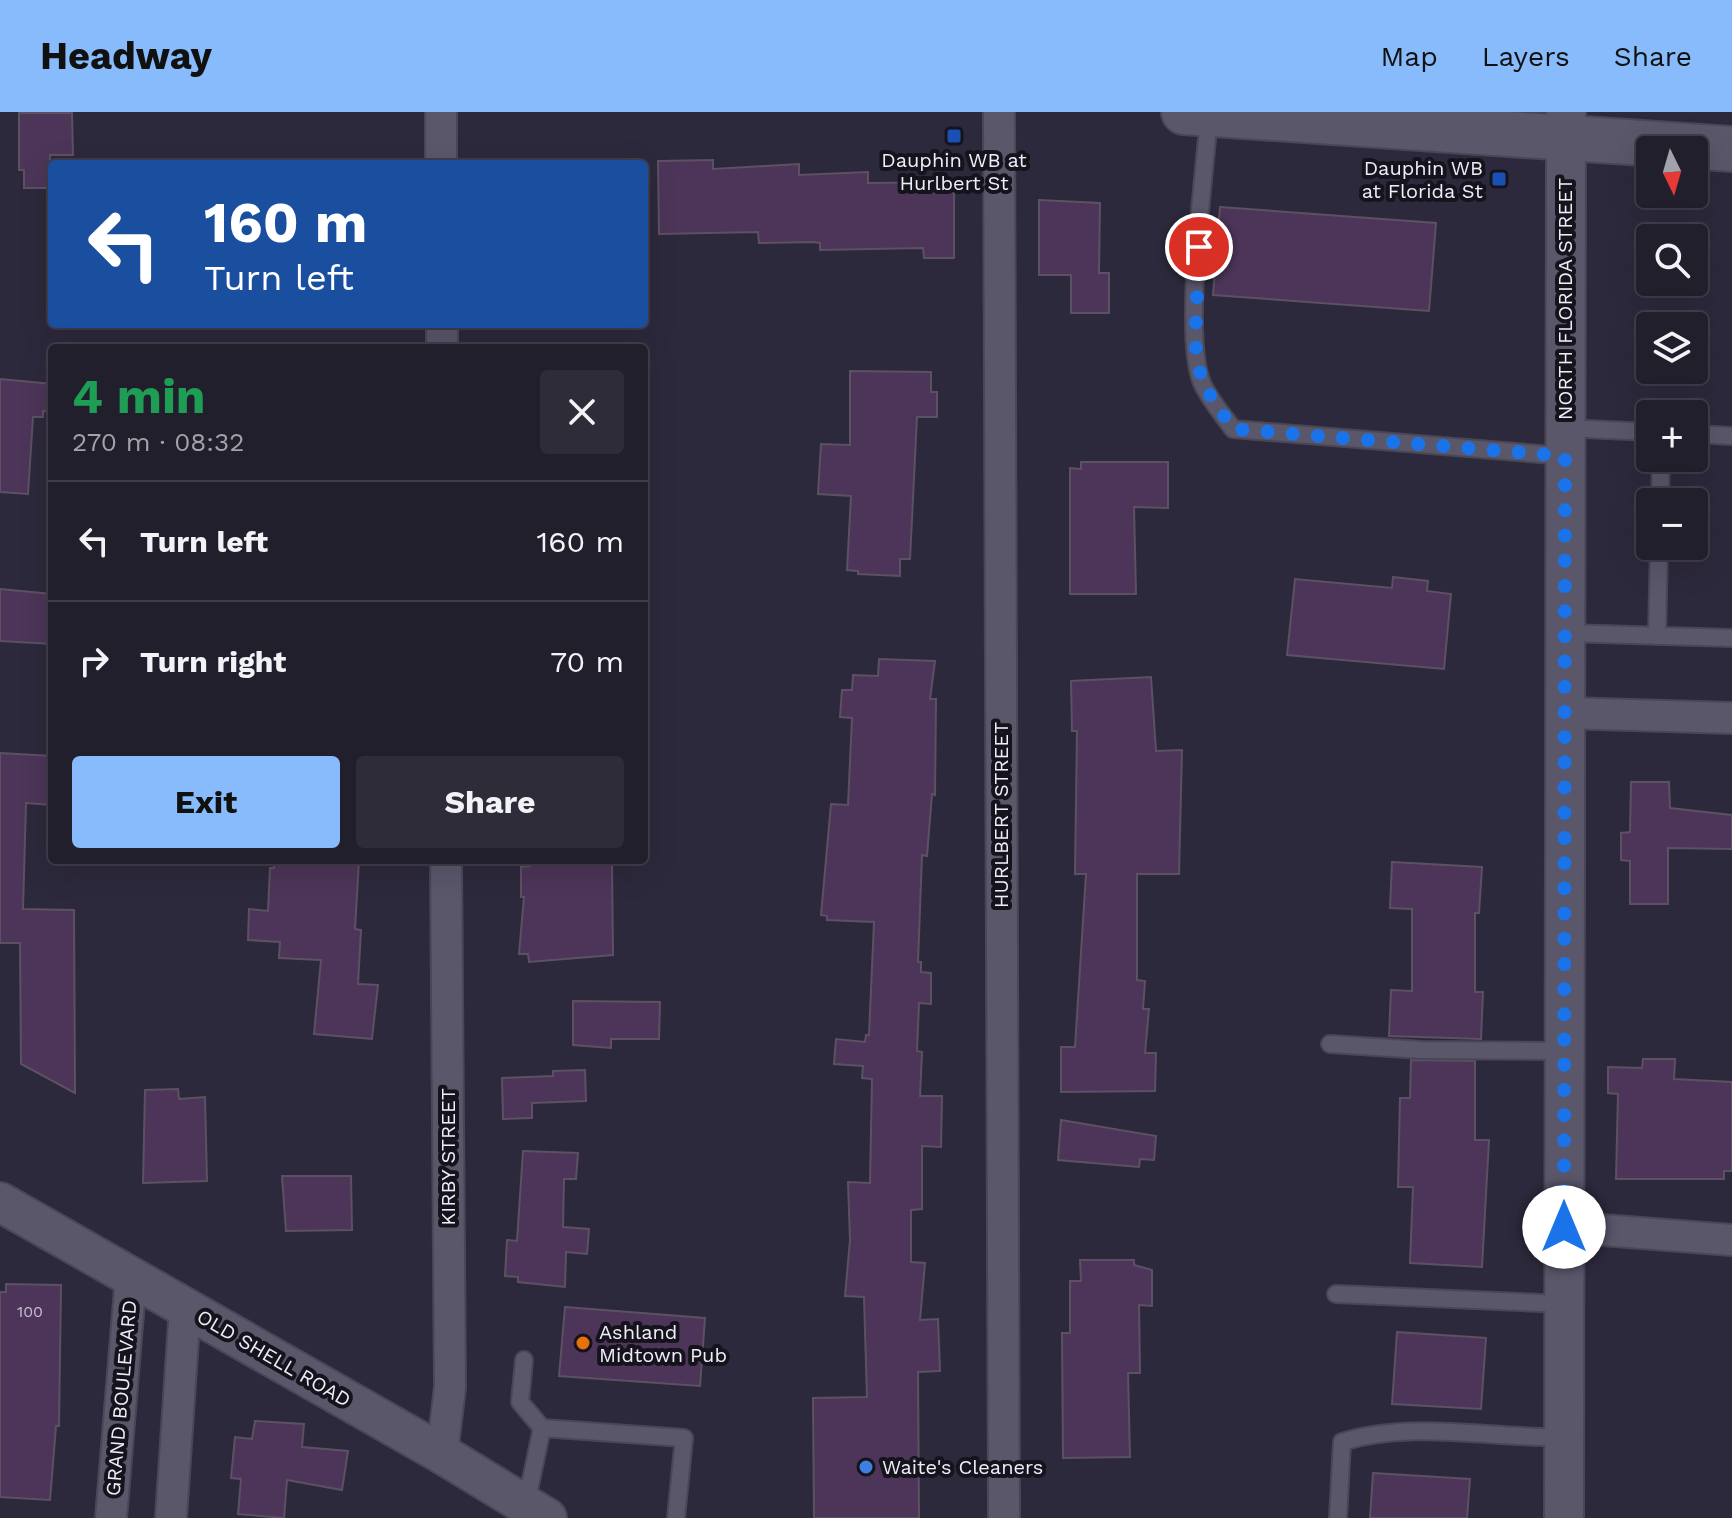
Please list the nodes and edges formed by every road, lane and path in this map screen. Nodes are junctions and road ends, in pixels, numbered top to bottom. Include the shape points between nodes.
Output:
1 (441, 112) edge
2 (999, 112) edge
3 (1197, 113) edge
4 (1356, 117) edge
5 (1566, 124) edge
6 (1732, 149) edge
7 (441, 160) edge
8 (1636, 434) edge
9 (1708, 435) edge
10 (1732, 436) edge
11 (1565, 442) junction
12 (1659, 560) edge
13 (1566, 633) junction
14 (1657, 636) junction
15 (1732, 638) edge
16 (1566, 713) junction
17 (1732, 718) edge
18 (446, 864) edge
19 (1330, 1044) dead end
20 (1565, 1051) junction
21 (0, 1202) edge
22 (1564, 1227) junction
23 (1732, 1240) edge
24 (131, 1277) junction
25 (1336, 1294) dead end
26 (1564, 1304) junction
27 (185, 1308) junction
28 (524, 1360) dead end
29 (542, 1428) junction
30 (1565, 1437) junction
31 (442, 1454) junction
32 (536, 1512) edge
33 (111, 1518) edge
34 (171, 1518) edge
35 (676, 1518) edge
36 (1004, 1518) edge
37 (1338, 1518) edge
38 (1564, 1518) edge

1 - 7 street
2 - 36 street, HURLBERT STREET
3 - 4 main road
3 - 11 lane via 1195,343 1202,383 1233,429
4 - 5 main road
5 - 6 main road
5 - 11 street, NORTH FLORIDA STREET
8 - 11 lane
9 - 10 lane
11 - 13 street, NORTH FLORIDA STREET
12 - 14 lane
13 - 14 lane
13 - 16 street, NORTH FLORIDA STREET
14 - 15 lane
16 - 17 street
16 - 20 street, NORTH FLORIDA STREET
18 - 31 street, KIRBY STREET via 450,1387
19 - 20 lane
20 - 22 street, NORTH FLORIDA STREET
21 - 24 street, OLD SHELL ROAD
22 - 23 street
22 - 26 street, NORTH FLORIDA STREET
24 - 27 street, OLD SHELL ROAD
24 - 33 street, GRAND BOULEVARD
25 - 26 lane
26 - 30 street, NORTH FLORIDA STREET
27 - 31 street, OLD SHELL ROAD
27 - 34 street
28 - 29 lane via 520,1402
29 - 32 lane
29 - 35 lane via 684,1438
30 - 37 lane via 1424,1433 1363,1435 1342,1442
30 - 38 street, NORTH FLORIDA STREET
31 - 32 street, OLD SHELL ROAD

